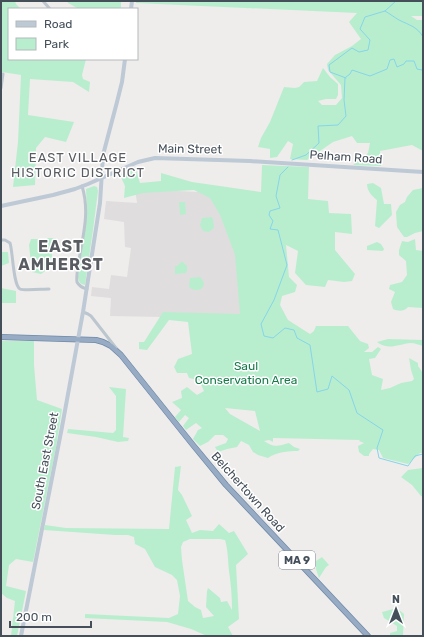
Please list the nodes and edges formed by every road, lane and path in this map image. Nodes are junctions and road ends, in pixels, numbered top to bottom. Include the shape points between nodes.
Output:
1 (125, 60) edge
2 (3, 74) dead end
3 (1, 88) edge
4 (267, 162) joint
5 (423, 172) edge
6 (101, 179) junction
7 (82, 186) junction
8 (1, 206) edge
9 (1, 240) edge
10 (49, 289) dead end
11 (87, 289) junction
12 (83, 312) junction
13 (1, 337) edge
14 (78, 339) junction
15 (121, 355) junction
16 (21, 636) edge
17 (368, 636) edge

1 - 6 main road, South East Street via 122,82 103,155
2 - 3 street
4 - 5 main road, Pelham Road
4 - 6 main road, Main Street via 155,158 138,162
6 - 7 main road, Main Street
6 - 11 main road, South East Street via 99,211
7 - 8 main road, Main Street
7 - 11 street via 86,199 86,214 77,282
9 - 10 street via 10,243 18,288
11 - 12 main road, South East Street
12 - 14 main road, South East Street
12 - 15 street, Belchertown Road via 95,321
13 - 14 highway, MA 9
14 - 15 highway, Belchertown Road / MA 9 via 102,342
14 - 16 main road, South East Street
15 - 17 highway, Belchertown Road / MA 9 via 226,485

